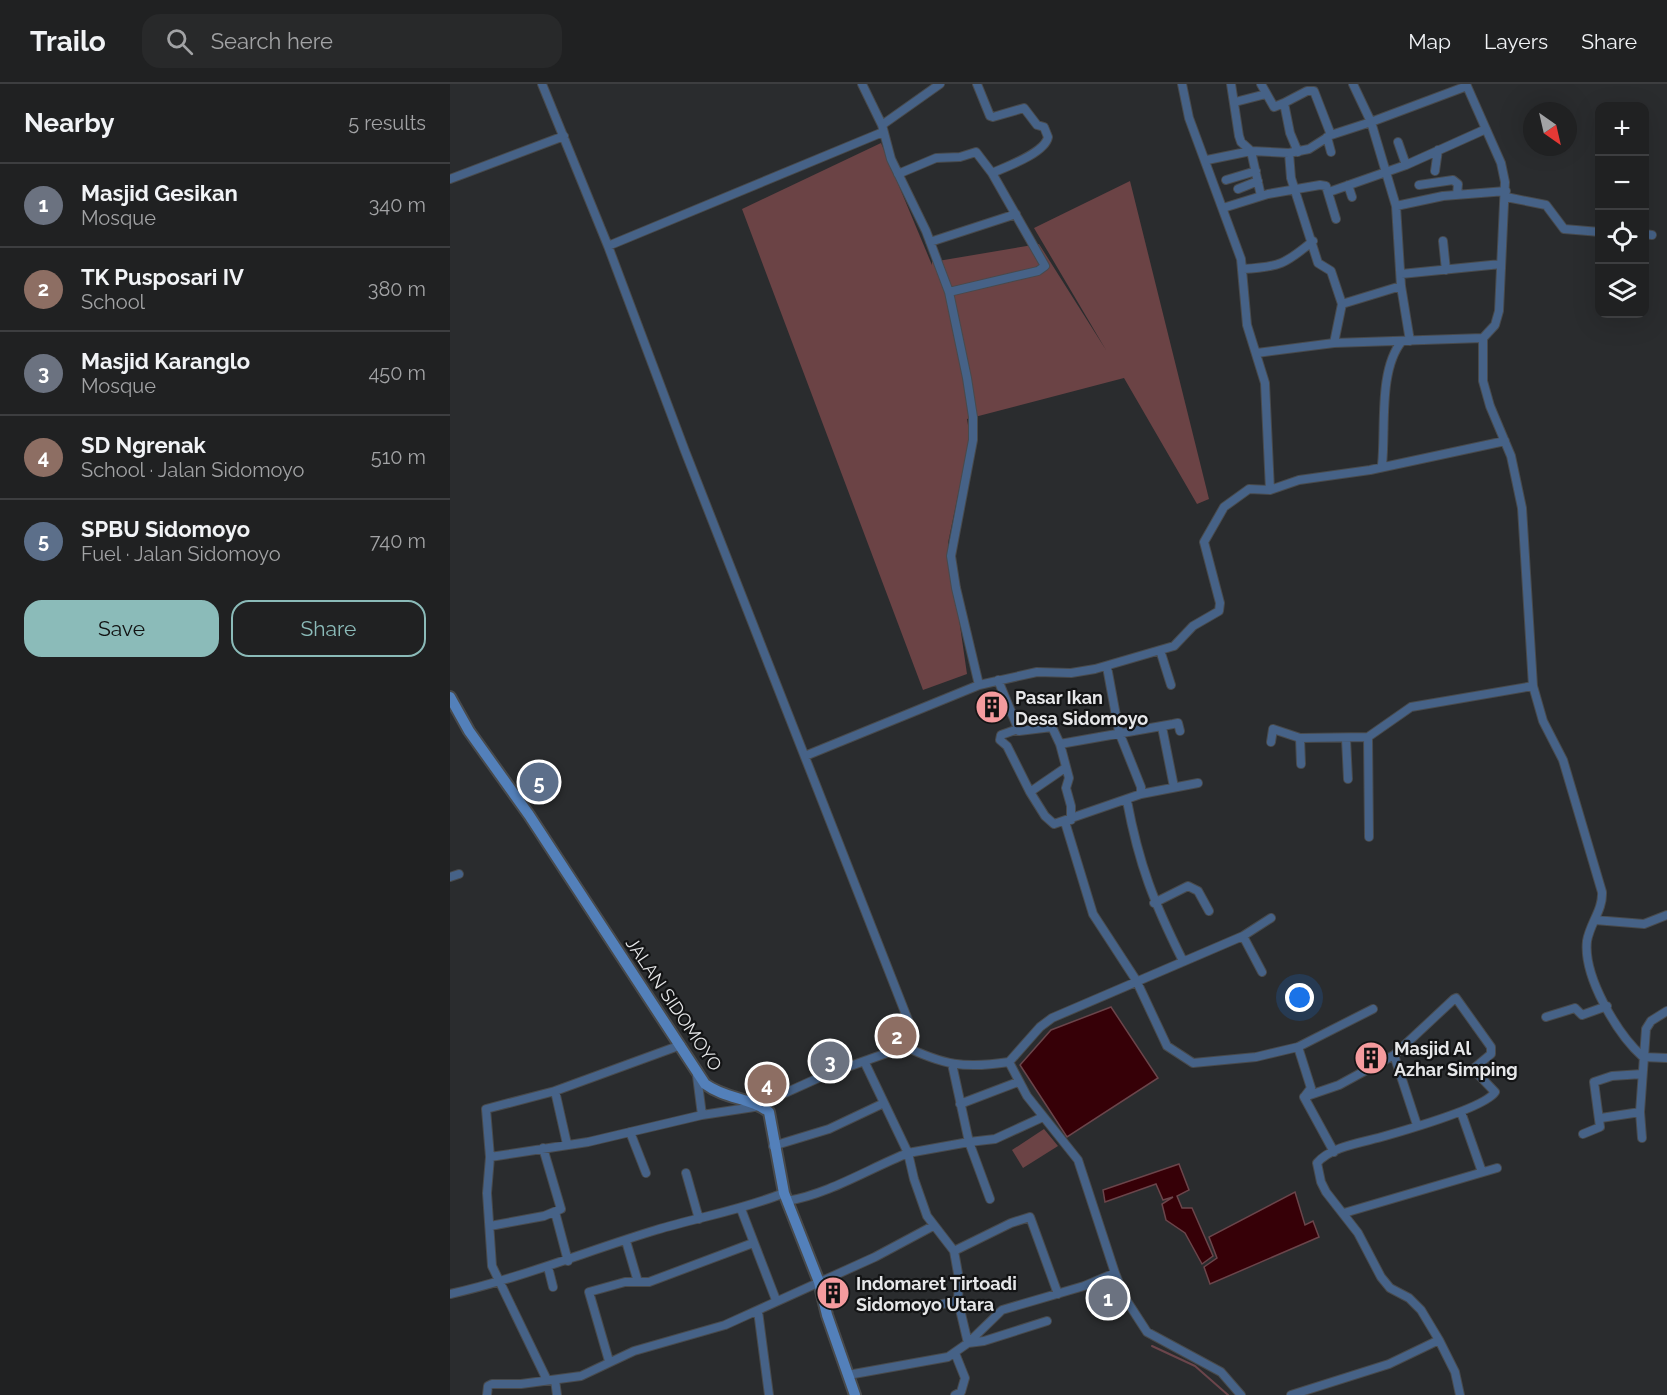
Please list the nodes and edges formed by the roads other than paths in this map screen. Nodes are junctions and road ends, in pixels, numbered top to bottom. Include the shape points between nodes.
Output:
1 (542, 84) edge
2 (862, 84) edge
3 (940, 84) edge
4 (977, 84) edge
5 (1182, 84) edge
6 (1231, 84) edge
7 (1261, 84) edge
8 (1353, 84) edge
9 (1467, 85) edge
10 (1266, 94) junction
11 (1235, 102) junction
12 (1284, 103) junction
13 (1371, 122) junction
14 (882, 128) junction
15 (1486, 129) junction
16 (564, 136) junction
17 (1329, 136) junction
18 (1398, 142) dead end
19 (1438, 150) junction
20 (1251, 151) junction
21 (1298, 152) junction
22 (1330, 152) dead end
23 (1289, 153) junction
24 (1207, 160) junction
25 (1406, 165) junction
26 (1435, 171) dead end
27 (1384, 172) junction
28 (992, 173) junction
29 (898, 174) junction
30 (1259, 176) junction
31 (450, 179) edge
32 (1226, 180) dead end
33 (1348, 185) junction
34 (1419, 185) dead end
35 (1238, 189) dead end
36 (1296, 191) junction
37 (1329, 192) junction
38 (1506, 194) junction
39 (1457, 195) junction
40 (1261, 196) junction
41 (1352, 197) dead end
42 (1396, 206) junction
43 (1223, 208) junction
44 (1016, 214) junction
45 (1336, 219) dead end
46 (1595, 232) edge
47 (1312, 241) junction
48 (1443, 241) dead end
49 (930, 242) junction
50 (608, 246) junction
51 (1501, 264) junction
52 (1243, 269) junction
53 (1446, 270) junction
54 (1401, 274) junction
55 (1401, 286) junction
56 (949, 292) junction
57 (1342, 303) junction
58 (1483, 338) junction
59 (1406, 341) junction
60 (1334, 343) junction
61 (1257, 353) junction
62 (1505, 441) junction
63 (1382, 465) junction
64 (1270, 490) junction
65 (1160, 650) junction
66 (1107, 667) junction
67 (998, 680) junction
68 (979, 685) junction
69 (1171, 685) dead end
70 (1533, 686) junction
71 (450, 697) edge
72 (1162, 727) junction
73 (1018, 729) junction
74 (1180, 731) dead end
75 (1119, 732) junction
76 (1368, 737) junction
77 (1300, 738) junction
78 (1346, 739) junction
79 (1271, 742) dead end
80 (1060, 744) junction
81 (805, 756) junction
82 (1301, 764) dead end
83 (1065, 768) junction
84 (1348, 779) dead end
85 (1198, 783) dead end
86 (1174, 787) junction
87 (1030, 792) junction
88 (1141, 794) junction
89 (1127, 801) junction
90 (1068, 821) junction
91 (1369, 837) dead end
92 (459, 874) dead end
93 (450, 877) edge
94 (1154, 903) junction
95 (1209, 911) dead end
96 (1666, 917) edge
97 (1272, 918) dead end
98 (1595, 920) junction
99 (1243, 936) junction
100 (1183, 961) junction
101 (1262, 972) dead end
102 (1136, 980) junction
103 (1607, 1006) junction
104 (1373, 1009) dead end
105 (1667, 1011) edge
106 (1546, 1017) dead end
107 (681, 1045) junction
108 (902, 1045) junction
109 (1298, 1047) junction
110 (1394, 1056) junction
111 (1648, 1058) junction
112 (1667, 1058) edge
113 (1009, 1062) junction
114 (865, 1063) junction
115 (952, 1064) junction
116 (697, 1072) junction
117 (1642, 1074) junction
118 (1018, 1082) junction
119 (555, 1091) junction
120 (1304, 1097) junction
121 (884, 1103) junction
122 (960, 1104) junction
123 (759, 1105) junction
124 (1461, 1112) junction
125 (1640, 1112) junction
126 (702, 1116) junction
127 (1043, 1118) junction
128 (1601, 1118) junction
129 (1417, 1125) junction
130 (630, 1132) junction
131 (1582, 1134) dead end
132 (1642, 1138) dead end
133 (969, 1142) junction
134 (567, 1144) junction
135 (773, 1146) junction
136 (543, 1148) junction
137 (1334, 1152) junction
138 (908, 1153) junction
139 (490, 1157) junction
140 (1497, 1168) dead end
141 (1482, 1172) junction
142 (646, 1173) dead end
143 (686, 1173) dead end
144 (785, 1197) junction
145 (990, 1199) dead end
146 (741, 1209) junction
147 (555, 1212) junction
148 (1344, 1213) junction
149 (699, 1219) junction
150 (489, 1226) junction
151 (933, 1226) junction
152 (626, 1241) junction
153 (753, 1243) junction
154 (954, 1251) junction
155 (568, 1261) junction
156 (548, 1267) junction
157 (1114, 1273) junction
158 (638, 1282) junction
159 (819, 1282) junction
160 (498, 1283) junction
161 (553, 1287) dead end
162 (450, 1294) edge
163 (1058, 1294) junction
164 (776, 1300) junction
165 (958, 1301) junction
166 (921, 1308) dead end
167 (758, 1311) junction
168 (1047, 1321) dead end
169 (1439, 1340) junction
170 (968, 1343) junction
171 (955, 1353) junction
172 (609, 1361) junction
173 (848, 1375) junction
174 (551, 1380) junction
175 (521, 1384) junction
176 (487, 1394) edge
177 (521, 1395) edge
178 (557, 1395) edge
179 (769, 1395) edge
180 (855, 1395) edge
181 (955, 1395) edge
182 (1241, 1395) edge
183 (1291, 1395) edge
184 (1460, 1395) edge

1 - 16 street
2 - 14 street
3 - 14 street
4 - 28 street via 990,116 1024,108 1048,137 1046,145
5 - 24 street via 1189,118
6 - 11 street
7 - 10 street
8 - 13 street
9 - 13 street
9 - 15 street
10 - 11 street
10 - 12 street via 1274,106
11 - 20 street via 1241,142
12 - 17 street via 1313,90
12 - 21 street
13 - 17 street
13 - 27 street
14 - 29 street
14 - 50 street
15 - 19 street
15 - 38 street via 1501,163
16 - 31 street
16 - 50 street
17 - 21 street
17 - 22 street
18 - 25 street
19 - 25 street
19 - 26 street
20 - 23 street
20 - 24 street
20 - 30 street
21 - 23 street
23 - 36 street
24 - 43 street
25 - 27 street
27 - 33 street
27 - 42 street
28 - 29 street via 974,152 936,159
28 - 44 street
29 - 49 street
30 - 32 street
30 - 35 street
30 - 40 street
33 - 37 street
33 - 41 street
34 - 39 street via 1454,180 1458,184
36 - 37 street via 1320,185
36 - 40 street
36 - 47 street
37 - 45 street
38 - 39 street
38 - 46 street via 1546,205 1564,229
38 - 51 street
39 - 42 street
40 - 43 street
42 - 54 street
43 - 52 street
44 - 49 street
44 - 56 street via 1043,261 1043,269
47 - 52 street via 1286,262 1269,268
47 - 57 street via 1320,266 1331,271
48 - 53 street
49 - 56 street
50 - 81 street
51 - 53 street
51 - 58 street via 1498,317
52 - 61 street via 1247,326
53 - 54 street
54 - 55 street
55 - 57 street
55 - 59 street
56 - 68 street via 973,417 971,456 951,556
57 - 60 street
58 - 59 street
58 - 62 street via 1484,381
59 - 60 street
59 - 63 street via 1393,354 1389,371
60 - 61 street
61 - 64 street via 1265,382
62 - 63 street
62 - 70 street via 1522,507
63 - 64 street via 1299,480
64 - 65 street via 1249,489 1219,514 1204,542 1219,611 1193,626 1178,644
65 - 66 street
65 - 69 street
66 - 67 street via 1071,673 1037,672
66 - 75 street
67 - 68 street
67 - 73 street
68 - 81 street
70 - 76 street via 1411,707
70 - 98 street via 1543,721 1563,760 1599,876 1602,898
71 - 107 main road, JALAN SIDOMOYO
72 - 74 street via 1178,723
72 - 75 street
72 - 86 street
73 - 80 street via 1024,732 1052,727
73 - 87 street via 1000,735 999,739 1009,749
75 - 80 street
75 - 88 street
76 - 78 street
76 - 91 street
77 - 78 street
77 - 79 street via 1273,729
77 - 82 street
78 - 84 street
80 - 83 street
81 - 108 street via 910,1025 911,1035
83 - 87 street
83 - 90 street via 1071,806
85 - 86 street
86 - 88 street
87 - 90 street via 1050,823
88 - 89 street
89 - 90 street
89 - 94 street
90 - 102 street via 1093,914
92 - 93 street
94 - 95 street via 1188,886 1198,891
94 - 100 street
96 - 98 street via 1644,924
97 - 99 street
98 - 103 street via 1587,944 1589,963
99 - 100 street
99 - 101 street
100 - 102 street
102 - 109 street via 1164,1043 1189,1062 1256,1057
102 - 113 street via 1046,1022
103 - 106 street via 1582,1015 1575,1008
103 - 111 street via 1628,1042
104 - 109 street
105 - 111 street via 1649,1024
107 - 116 main road, JALAN SIDOMOYO
107 - 119 street
108 - 114 street
108 - 115 street
109 - 120 street via 1311,1088
110 - 120 street
110 - 124 street via 1456,998 1491,1047 1491,1054 1473,1069 1495,1092
110 - 129 street
111 - 112 street
111 - 117 street
113 - 115 street via 974,1067
113 - 118 street
114 - 121 street
114 - 123 street via 825,1075
115 - 122 street
116 - 123 main road, JALAN SIDOMOYO via 718,1094
116 - 126 street
117 - 125 street
117 - 128 street via 1594,1082
118 - 122 street
118 - 127 street
119 - 134 street
119 - 139 street via 486,1109
120 - 137 street
121 - 135 street via 829,1129
121 - 138 street
122 - 133 street
123 - 126 street
123 - 135 main road via 771,1116
124 - 129 street
124 - 141 street
125 - 128 street
125 - 132 street
126 - 130 street
127 - 133 street via 995,1139
127 - 157 street via 1071,1149 1081,1167
128 - 131 street via 1600,1128
129 - 137 street
130 - 134 street
130 - 142 street
133 - 138 street
133 - 145 street
134 - 136 street
135 - 144 main road
136 - 139 street
136 - 147 street via 561,1209
137 - 148 street via 1319,1160 1317,1167 1326,1191
138 - 144 street via 811,1197
138 - 151 street
139 - 150 street
140 - 141 street
141 - 148 street
143 - 149 street
144 - 146 street
144 - 159 main road
146 - 149 street
146 - 153 street
147 - 150 street
147 - 155 street
148 - 169 street via 1381,1276 1390,1288 1421,1310
149 - 152 street
150 - 160 street via 492,1266
151 - 154 street
151 - 159 street
152 - 155 street
152 - 158 street
153 - 158 street via 649,1282
153 - 164 street
154 - 163 street via 1030,1217
154 - 165 street
155 - 156 street
156 - 160 street
156 - 161 street
157 - 163 street
157 - 182 street via 1147,1332 1221,1372
158 - 172 street via 589,1292
159 - 164 street
159 - 173 main road
160 - 162 street
160 - 174 street
163 - 170 street via 1002,1310
164 - 167 street
165 - 166 street
165 - 170 street
167 - 172 street
167 - 179 street
168 - 170 street
169 - 183 street via 1389,1364
169 - 184 street via 1455,1372
170 - 171 street
171 - 173 street via 941,1359
171 - 181 street via 965,1378 961,1392
172 - 174 street via 581,1376
173 - 180 main road
174 - 175 street
174 - 178 street
175 - 176 street via 492,1384
175 - 177 street

